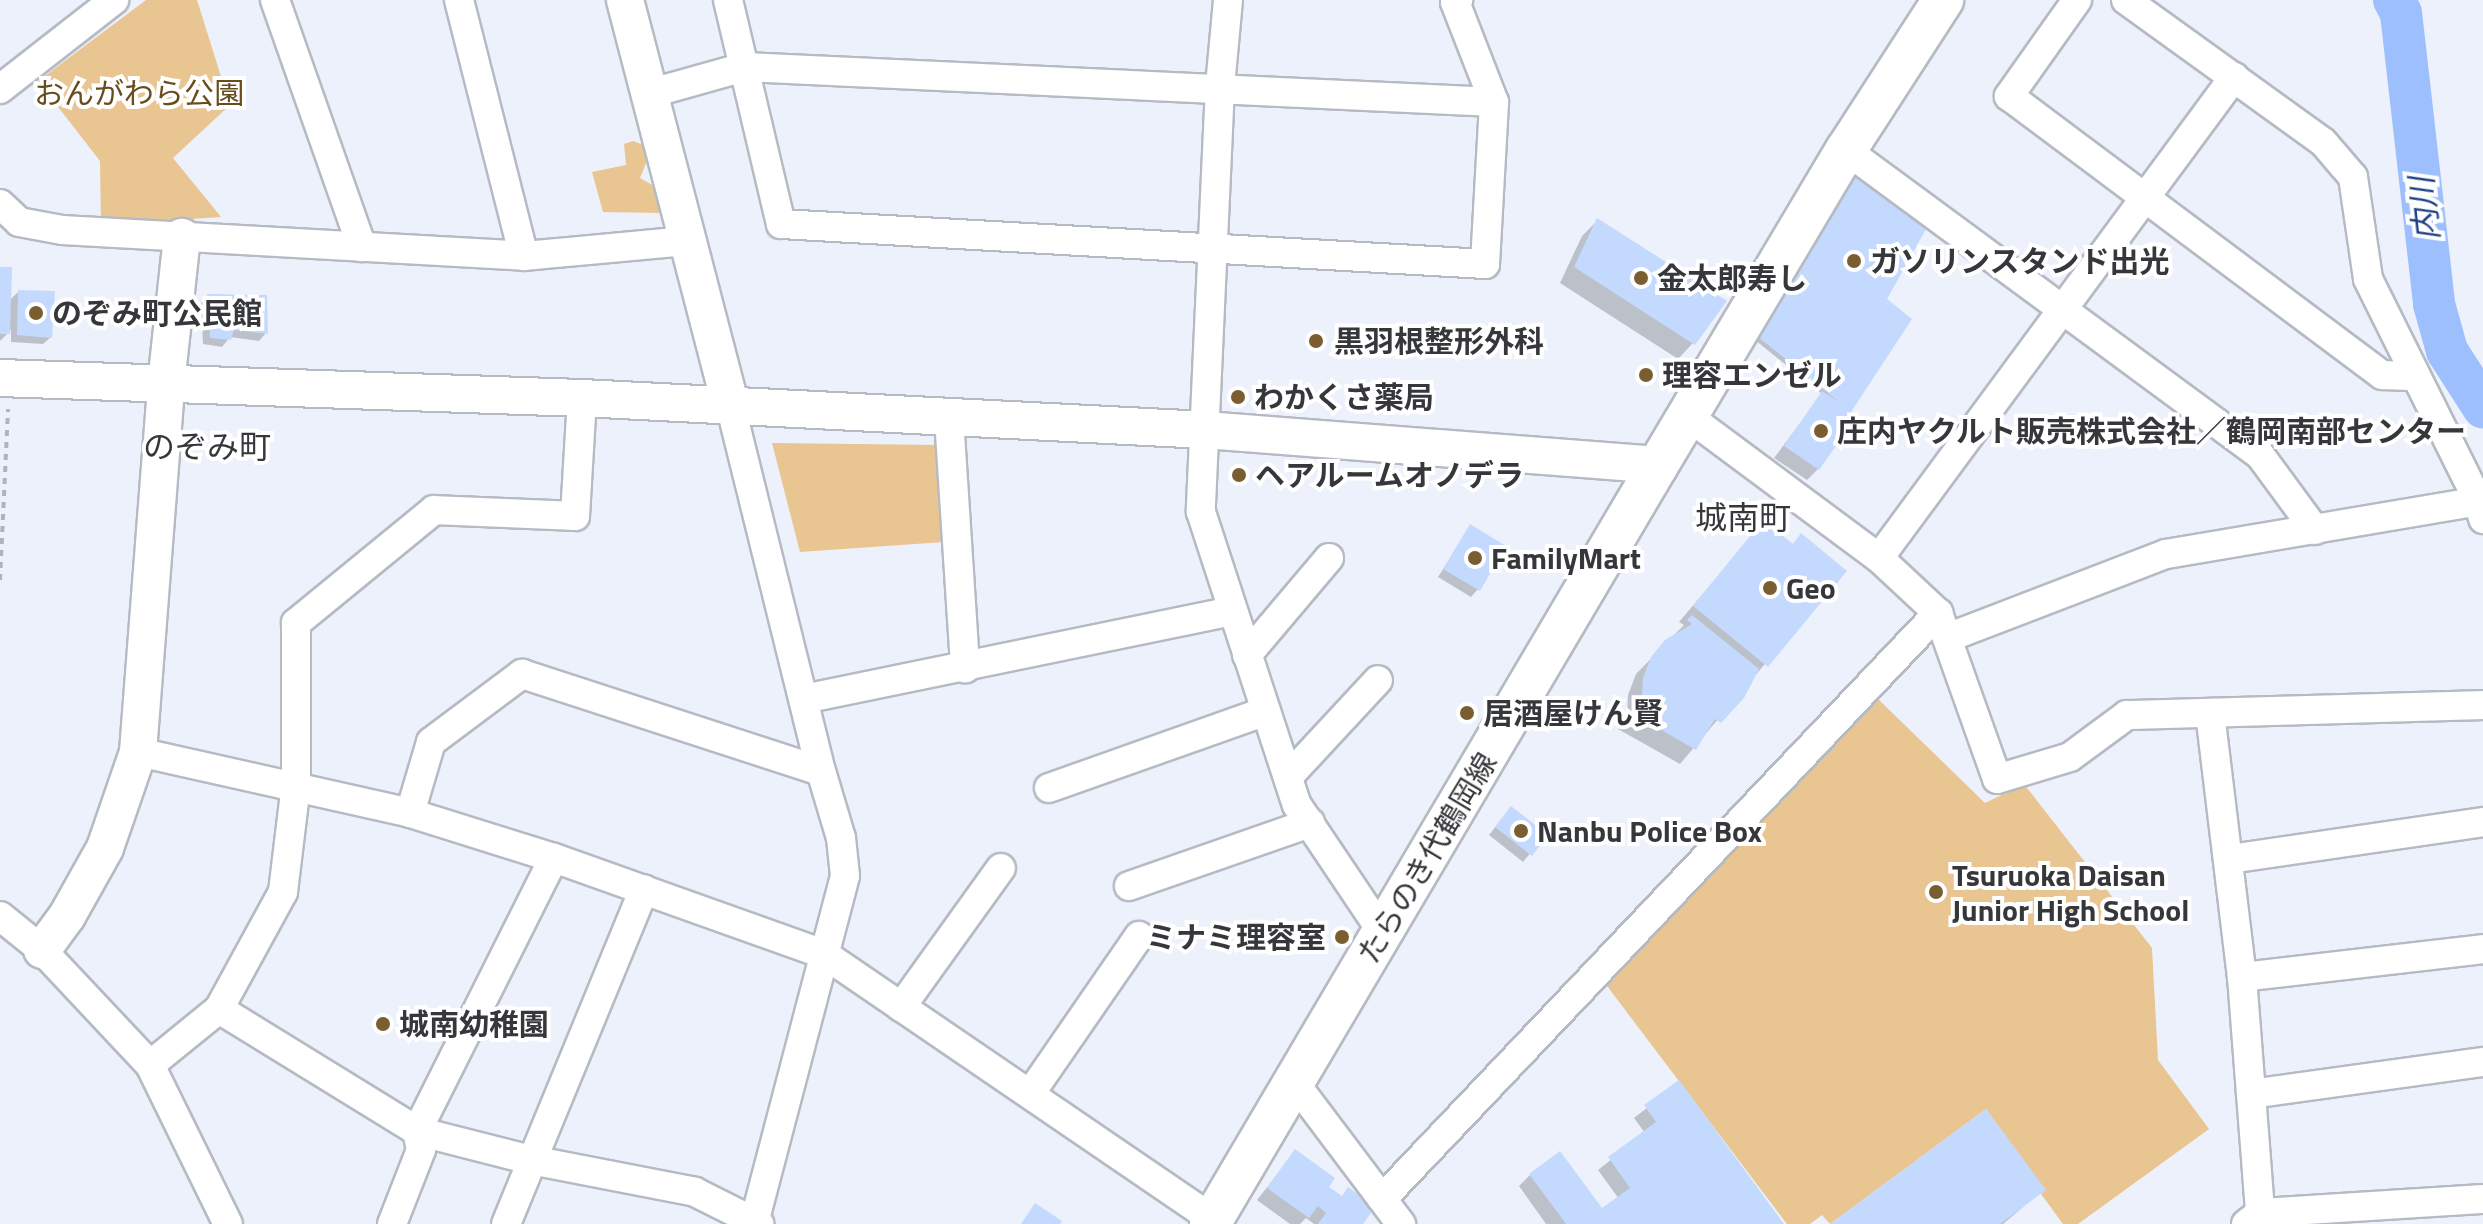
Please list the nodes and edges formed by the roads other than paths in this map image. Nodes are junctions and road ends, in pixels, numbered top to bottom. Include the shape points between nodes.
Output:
1 (114, 0) edge
2 (275, 0) edge
3 (459, 0) edge
4 (625, 0) edge
5 (728, 0) edge
6 (1228, 0) edge
7 (1943, 0) edge
8 (2077, 0) edge
9 (2126, 0) edge
10 (1455, 1) edge
11 (745, 67) junction
12 (2234, 77) junction
13 (1220, 86) junction
14 (0, 89) edge
15 (648, 94) junction
16 (1494, 102) junction
17 (1846, 150) junction
18 (2146, 198) junction
19 (0, 204) edge
20 (182, 237) junction
21 (686, 241) junction
22 (362, 247) junction
23 (1213, 249) junction
24 (524, 256) junction
25 (2064, 309) junction
26 (2416, 376) junction
27 (5, 378) edge
28 (166, 384) junction
29 (582, 398) junction
30 (731, 408) junction
31 (1689, 417) junction
32 (949, 418) junction
33 (1205, 430) junction
34 (1658, 465) junction
35 (2480, 510) edge
36 (2315, 530) junction
37 (1329, 558) dead end
38 (1879, 558) junction
39 (1232, 611) junction
40 (1943, 625) junction
41 (1247, 655) junction
42 (965, 668) junction
43 (1378, 680) dead end
44 (804, 699) junction
45 (2483, 705) edge
46 (1266, 711) junction
47 (2210, 713) junction
48 (138, 752) junction
49 (821, 771) junction
50 (1288, 777) junction
51 (296, 785) junction
52 (1049, 788) dead end
53 (410, 813) junction
54 (2483, 822) edge
55 (1310, 823) junction
56 (554, 858) junction
57 (2230, 859) junction
58 (1001, 868) dead end
59 (1129, 886) dead end
60 (644, 889) junction
61 (0, 916) edge
62 (1383, 933) junction
63 (1139, 936) dead end
64 (2483, 949) edge
65 (42, 950) junction
66 (824, 954) junction
67 (2242, 977) junction
68 (901, 1007) junction
69 (219, 1009) junction
70 (2483, 1062) edge
71 (150, 1065) junction
72 (1294, 1082) junction
73 (1030, 1094) junction
74 (2251, 1094) junction
75 (417, 1131) junction
76 (531, 1160) junction
77 (1382, 1199) junction
78 (2483, 1199) edge
79 (2253, 1219) edge
80 (1212, 1222) edge
81 (756, 1223) edge
82 (228, 1224) edge
83 (392, 1224) edge
84 (506, 1224) edge
85 (1401, 1224) edge

1 - 14 street
2 - 22 street
3 - 24 street
4 - 15 street
5 - 11 street
6 - 13 street
7 - 17 main road, たらのき代鶴岡線
8 - 18 street via 2009,96
9 - 12 street
10 - 16 street
11 - 13 street
11 - 15 street
11 - 23 street via 781,224
12 - 18 street
12 - 26 street via 2323,142 2353,177 2368,279
13 - 16 street
13 - 23 street
15 - 21 street
16 - 23 street via 1485,264
17 - 25 street
17 - 31 main road, たらのき代鶴岡線
18 - 25 street
18 - 26 street via 2382,375
19 - 20 street via 19,222 39,227
20 - 22 street
20 - 28 street
21 - 24 street
21 - 30 street
22 - 24 street
23 - 33 street
25 - 36 street via 2260,455
25 - 38 street
26 - 35 street
27 - 28 street
28 - 29 street
28 - 48 street
29 - 30 street
29 - 51 street via 575,516 434,510 296,623
30 - 32 street
30 - 44 street
31 - 34 main road, たらのき代鶴岡線
31 - 38 street
32 - 33 street
32 - 42 street
33 - 34 street
33 - 39 street via 1201,512
34 - 62 main road, たらのき代鶴岡線
35 - 36 street
36 - 40 street via 2166,554
37 - 41 street
38 - 40 street
39 - 41 street
39 - 42 street
40 - 47 street via 1997,779 2070,757 2127,715
40 - 77 street
41 - 46 street
42 - 44 street
43 - 50 street
44 - 49 street
45 - 47 street
46 - 50 street
46 - 52 street
47 - 57 street
48 - 51 street
48 - 65 street via 105,848
49 - 53 street via 522,674 431,742
49 - 66 street via 841,838 845,876
50 - 55 street
51 - 53 street
51 - 69 street via 283,892
53 - 56 street
54 - 57 street
55 - 59 street
55 - 62 street
56 - 60 street
56 - 75 street
57 - 67 street
58 - 68 street
60 - 66 street
60 - 76 street
61 - 65 street
62 - 72 main road, たらのき代鶴岡線
63 - 73 street
64 - 67 street
65 - 71 street
66 - 68 street
66 - 81 street
67 - 74 street
68 - 73 street
69 - 71 street
69 - 75 street
70 - 74 street
71 - 82 street
72 - 77 street
72 - 80 main road, たらのき代鶴岡線
73 - 80 street
74 - 79 street
75 - 76 street
75 - 83 street via 421,1150
76 - 81 street via 695,1192
76 - 84 street
77 - 85 street
78 - 79 street

